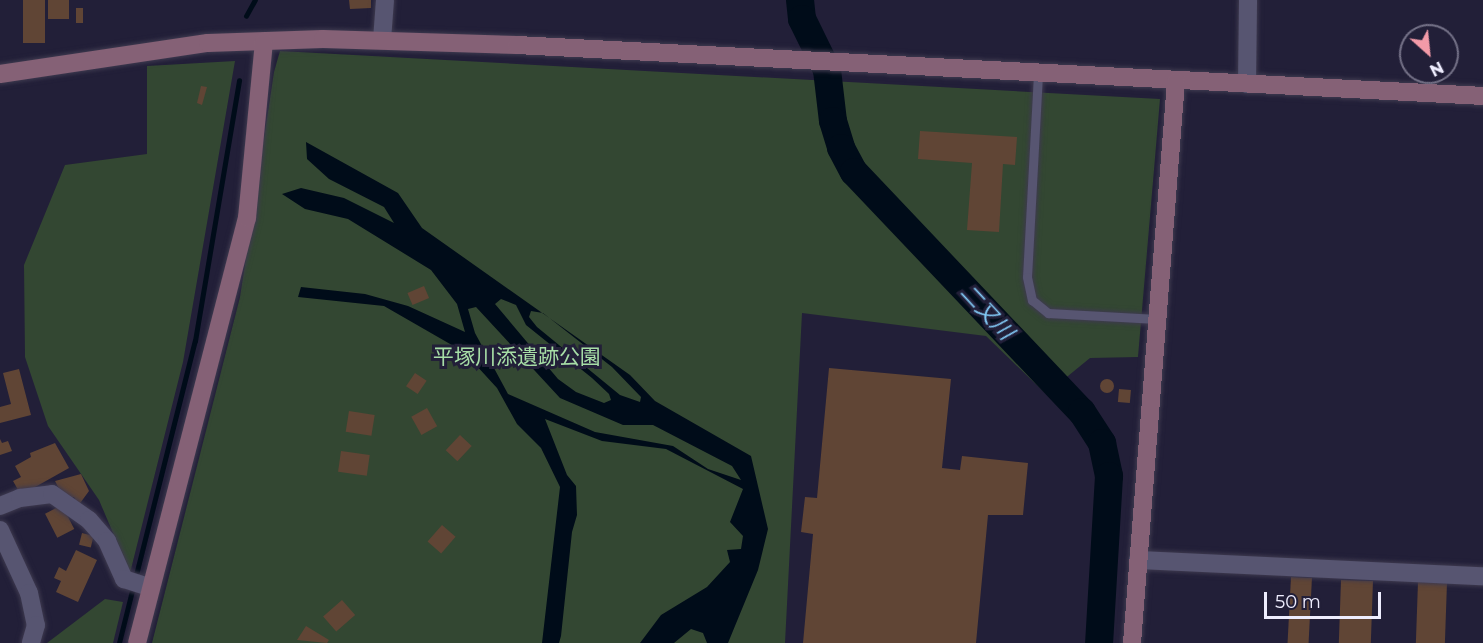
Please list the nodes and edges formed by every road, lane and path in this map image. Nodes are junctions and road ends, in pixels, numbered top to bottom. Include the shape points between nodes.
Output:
1 (385, 0) edge
2 (1248, 0) edge
3 (381, 40) junction
4 (264, 42) junction
5 (1038, 74) junction
6 (0, 75) edge
7 (1176, 82) junction
8 (1247, 84) junction
9 (1483, 96) edge
10 (1157, 319) junction
11 (0, 506) edge
12 (0, 530) edge
13 (1138, 560) junction
14 (1483, 576) edge
15 (149, 587) junction
16 (31, 643) edge
17 (137, 643) edge
18 (1132, 643) edge

1 - 3 street
2 - 8 street
3 - 4 street
3 - 5 street
4 - 6 street via 196,45
4 - 15 street via 247,218
5 - 7 street
5 - 10 lane via 1027,277 1032,300 1048,313
7 - 8 street
7 - 10 street
8 - 9 street
10 - 13 street
11 - 15 street via 31,495 52,494 89,520 107,541 124,579
12 - 16 street via 29,593 36,625
13 - 14 street
13 - 18 street
15 - 17 street

